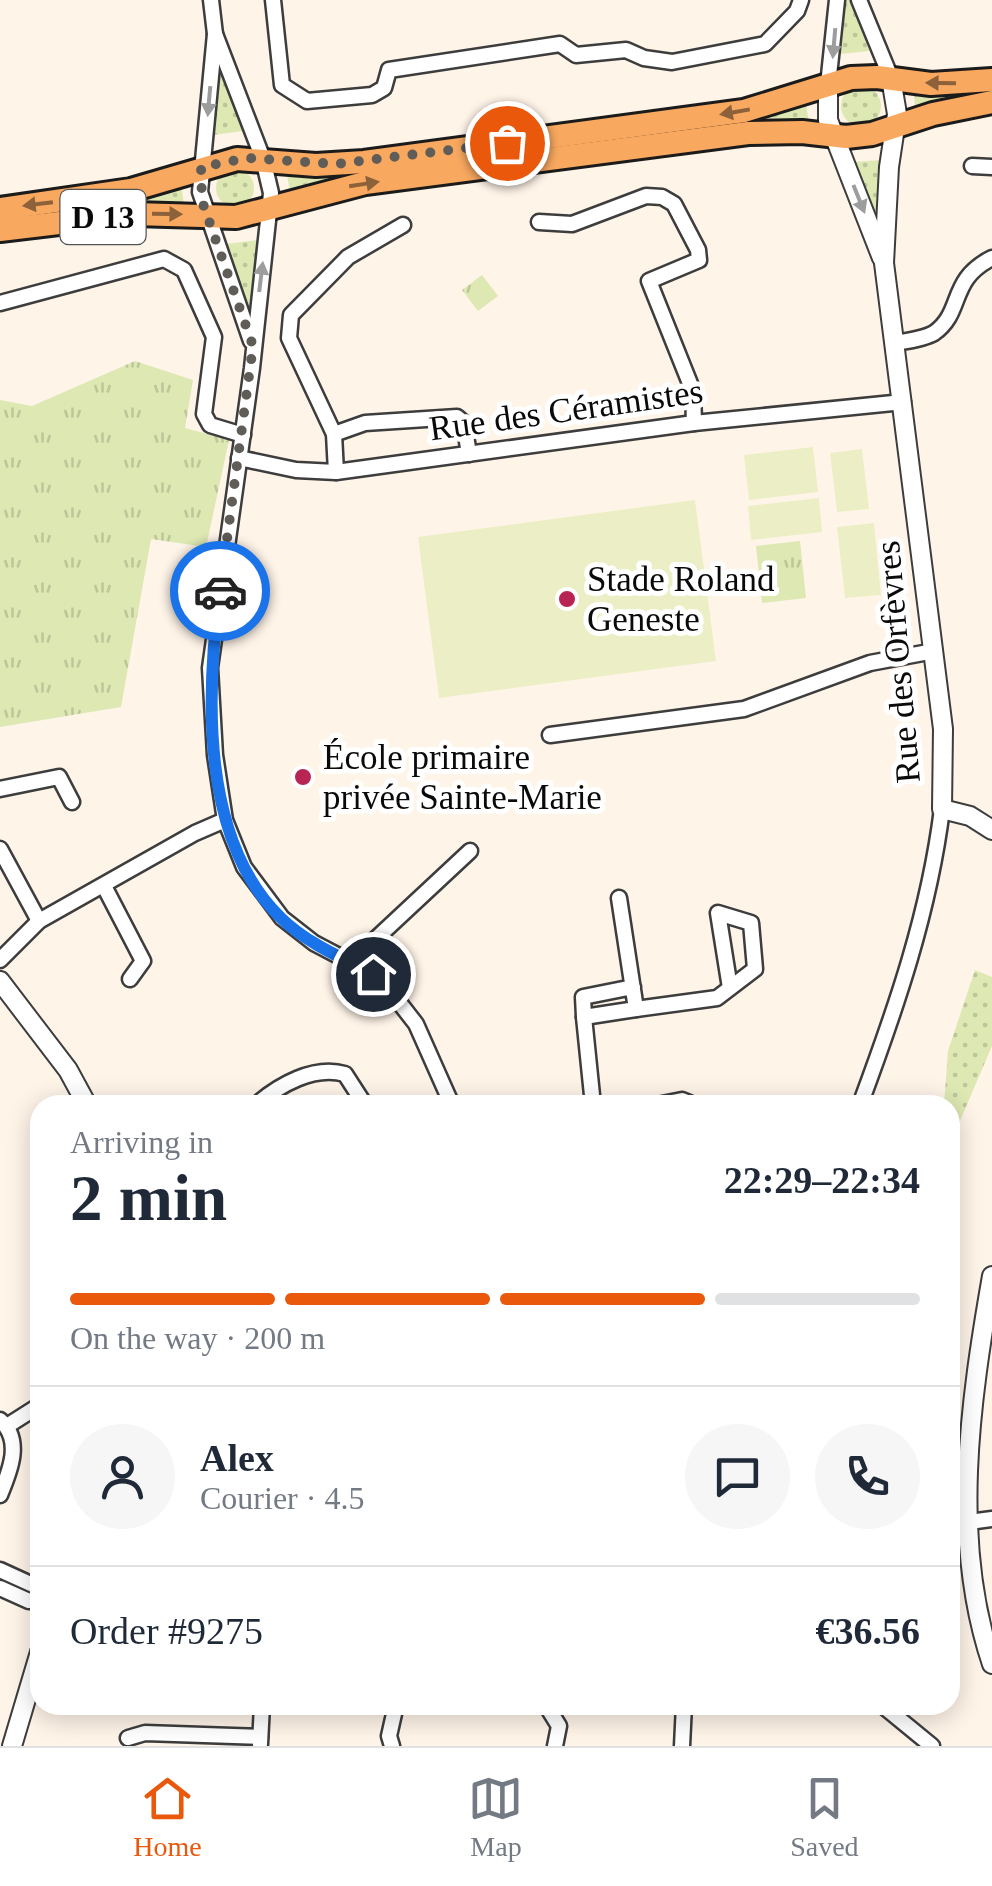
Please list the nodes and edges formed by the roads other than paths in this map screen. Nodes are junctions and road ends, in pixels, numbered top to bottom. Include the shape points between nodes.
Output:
1 (211, 0) edge
2 (272, 0) edge
3 (801, 0) edge
4 (837, 0) edge
5 (859, 0) edge
6 (215, 34) junction
7 (891, 78) junction
8 (992, 80) edge
9 (828, 85) junction
10 (992, 102) edge
11 (894, 128) junction
12 (833, 136) junction
13 (264, 159) junction
14 (972, 166) dead end
15 (992, 166) edge
16 (201, 167) junction
17 (270, 208) junction
18 (0, 209) edge
19 (207, 217) junction
20 (539, 222) dead end
21 (403, 225) dead end
22 (0, 230) edge
23 (992, 258) edge
24 (884, 263) junction
25 (0, 303) edge
26 (895, 344) junction
27 (253, 346) junction
28 (903, 402) junction
29 (694, 423) junction
30 (334, 434) junction
31 (243, 435) junction
32 (470, 454) junction
33 (238, 458) junction
34 (336, 472) junction
35 (934, 651) junction
36 (550, 735) dead end
37 (0, 790) edge
38 (72, 802) dead end
39 (942, 809) junction
40 (225, 820) junction
41 (992, 830) edge
42 (0, 849) edge
43 (470, 851) dead end
44 (104, 886) junction
45 (619, 898) dead end
46 (39, 922) junction
47 (0, 960) edge
48 (351, 962) junction
49 (130, 979) dead end
50 (0, 981) edge
51 (633, 987) junction
52 (730, 988) junction
53 (636, 1009) junction
54 (584, 1017) junction
55 (82, 1095) edge
56 (269, 1095) edge
57 (359, 1095) edge
58 (448, 1095) edge
59 (591, 1095) edge
60 (864, 1095) edge
61 (992, 1276) edge
62 (30, 1411) edge
63 (4, 1423) edge
64 (960, 1483) edge
65 (960, 1492) edge
66 (0, 1495) edge
67 (992, 1519) edge
68 (969, 1522) junction
69 (0, 1570) edge
70 (30, 1584) edge
71 (0, 1588) edge
72 (30, 1600) edge
73 (992, 1664) edge
74 (30, 1686) edge
75 (261, 1715) edge
76 (394, 1715) edge
77 (552, 1715) edge
78 (684, 1715) edge
79 (894, 1715) edge
80 (128, 1738) dead end
81 (260, 1741) edge
82 (12, 1746) edge
83 (392, 1746) edge
84 (554, 1746) edge
85 (682, 1746) edge
86 (932, 1746) edge

1 - 6 street
2 - 3 street via 282,85 307,101 372,95 384,88 388,70 560,44 576,55 626,50 672,62 764,44
4 -> 9 street
5 - 7 street
6 - 13 street
6 -> 16 street
8 -> 7 main road, D 13 via 932,84
7 - 9 main road, D 13
7 - 11 street
9 - 12 street
9 -> 13 main road, D 13 via 744,111 648,125 336,164
10 - 11 main road, D 13
11 - 12 main road, D 13
11 - 24 street, Rue des Orfèvres
17 -> 12 main road, D 13 via 352,185 518,163 748,134
12 -> 24 street, Rue des Orfèvres
13 - 16 main road, D 13
13 - 17 street
14 - 15 street
16 -> 18 main road, D 13 via 131,190
16 - 19 street
17 - 19 main road, D 13
27 -> 17 street
22 -> 19 main road, D 13 via 134,214
19 - 27 street
20 - 29 street via 572,224 646,196 674,204 699,260 649,281 693,392
21 - 30 street via 348,257 291,316 290,338
23 - 26 street via 972,268 932,335
24 - 26 street, Rue des Orfèvres
25 - 31 street via 164,259 184,270 214,337 204,414 210,425
26 - 28 street, Rue des Orfèvres
27 - 31 street
28 - 29 street, Rue des Céramistes
28 - 35 street, Rue des Orfèvres
29 - 32 street, Rue des Céramistes
30 - 32 street via 365,424 457,417
30 - 34 street
31 - 33 street
32 - 34 street, Rue des Céramistes
33 - 34 street, Rue des Céramistes
33 - 40 street via 210,668
35 - 36 street via 870,663 744,709
35 - 39 street, Rue des Orfèvres via 943,729
37 - 38 street via 60,777
39 - 41 street
39 - 60 street, Rue des Orfèvres via 923,918
40 - 44 street
40 - 48 street via 244,867 282,918
42 - 46 street
43 - 48 street
44 - 46 street
44 - 49 street via 143,961
45 - 51 street
46 - 47 street
48 - 58 street via 388,988 416,1024
50 - 55 street
51 - 53 street
51 - 54 street via 583,997
52 - 52 street via 756,969 752,923 718,913
52 - 53 street via 716,998
53 - 54 street
54 - 59 street
56 - 57 street via 329,1069 345,1074
61 - 64 street
62 - 63 street
63 - 66 street via 12,1467
65 - 68 street
67 - 68 street
68 - 73 street via 975,1602
69 - 70 street
71 - 72 street
74 - 82 street
75 - 81 street
76 - 83 street
77 - 84 street via 558,1726
78 - 85 street
79 - 86 street
80 - 81 street via 146,1733

